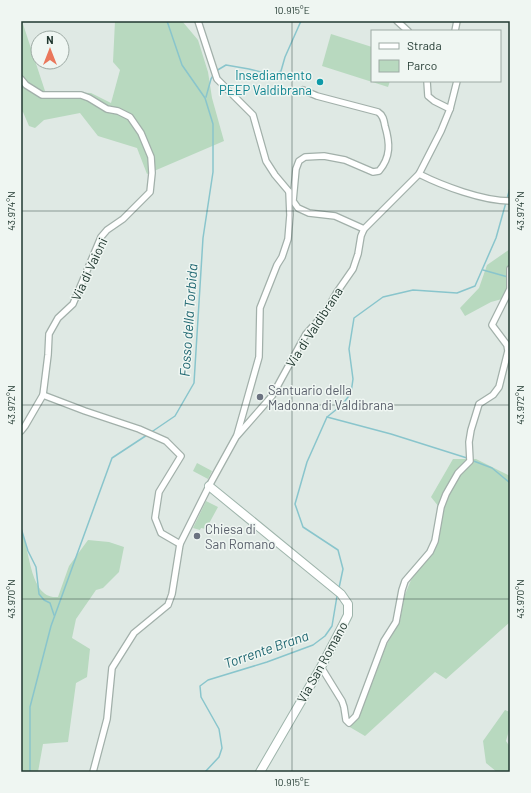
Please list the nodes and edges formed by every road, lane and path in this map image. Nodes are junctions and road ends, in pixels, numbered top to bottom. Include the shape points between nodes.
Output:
1 (198, 21) edge
2 (397, 21) edge
3 (407, 30) edge
4 (21, 79) edge
5 (427, 82) edge
6 (457, 82) edge
7 (303, 90) dead end
8 (450, 109) junction
9 (419, 174) junction
10 (291, 194) junction
11 (510, 201) edge
12 (364, 230) junction
13 (510, 269) edge
14 (42, 394) junction
15 (21, 431) edge
16 (236, 437) junction
17 (209, 486) junction
18 (180, 544) junction
19 (321, 667) junction
20 (93, 772) edge
21 (260, 772) edge

1 - 10 street via 217,79 253,115 266,161
2 - 3 street
4 - 14 street, Via di Vaioni via 42,95 81,95 107,109 130,117 141,133 151,157 150,192 101,237 73,304 58,318 49,334
5 - 8 street via 428,96
6 - 8 street, Via di Valdibrana
7 - 10 street, Via di Valdibrana via 380,113 389,139 389,147 384,164 376,172 338,158 305,157 297,164
8 - 9 street, Via di Valdibrana
9 - 11 street via 458,190 492,200
9 - 12 street, Via di Valdibrana
10 - 12 street via 295,205 302,210 318,215 335,216
10 - 16 street, Via di Valdibrana via 288,239 260,308 259,357
12 - 16 street, Via di Valdibrana via 353,269 325,313 306,334 272,396
13 - 19 street via 510,289 492,325 507,345 508,351 499,387 493,395 479,404 469,442 470,461 458,473 446,494 435,541 430,552 406,581 396,622 384,640 356,716 349,723 342,701
14 - 15 street, Via di Vaioni
14 - 18 street via 166,441 181,456 159,492 155,518 161,533
16 - 17 street, Via di Valdibrana
17 - 18 street, Via di Valdibrana
17 - 19 street, Via San Romano via 341,594 348,604 348,615
18 - 20 street, Via di Valdibrana via 168,605 134,633 112,668 107,719
19 - 21 street, Via San Romano

